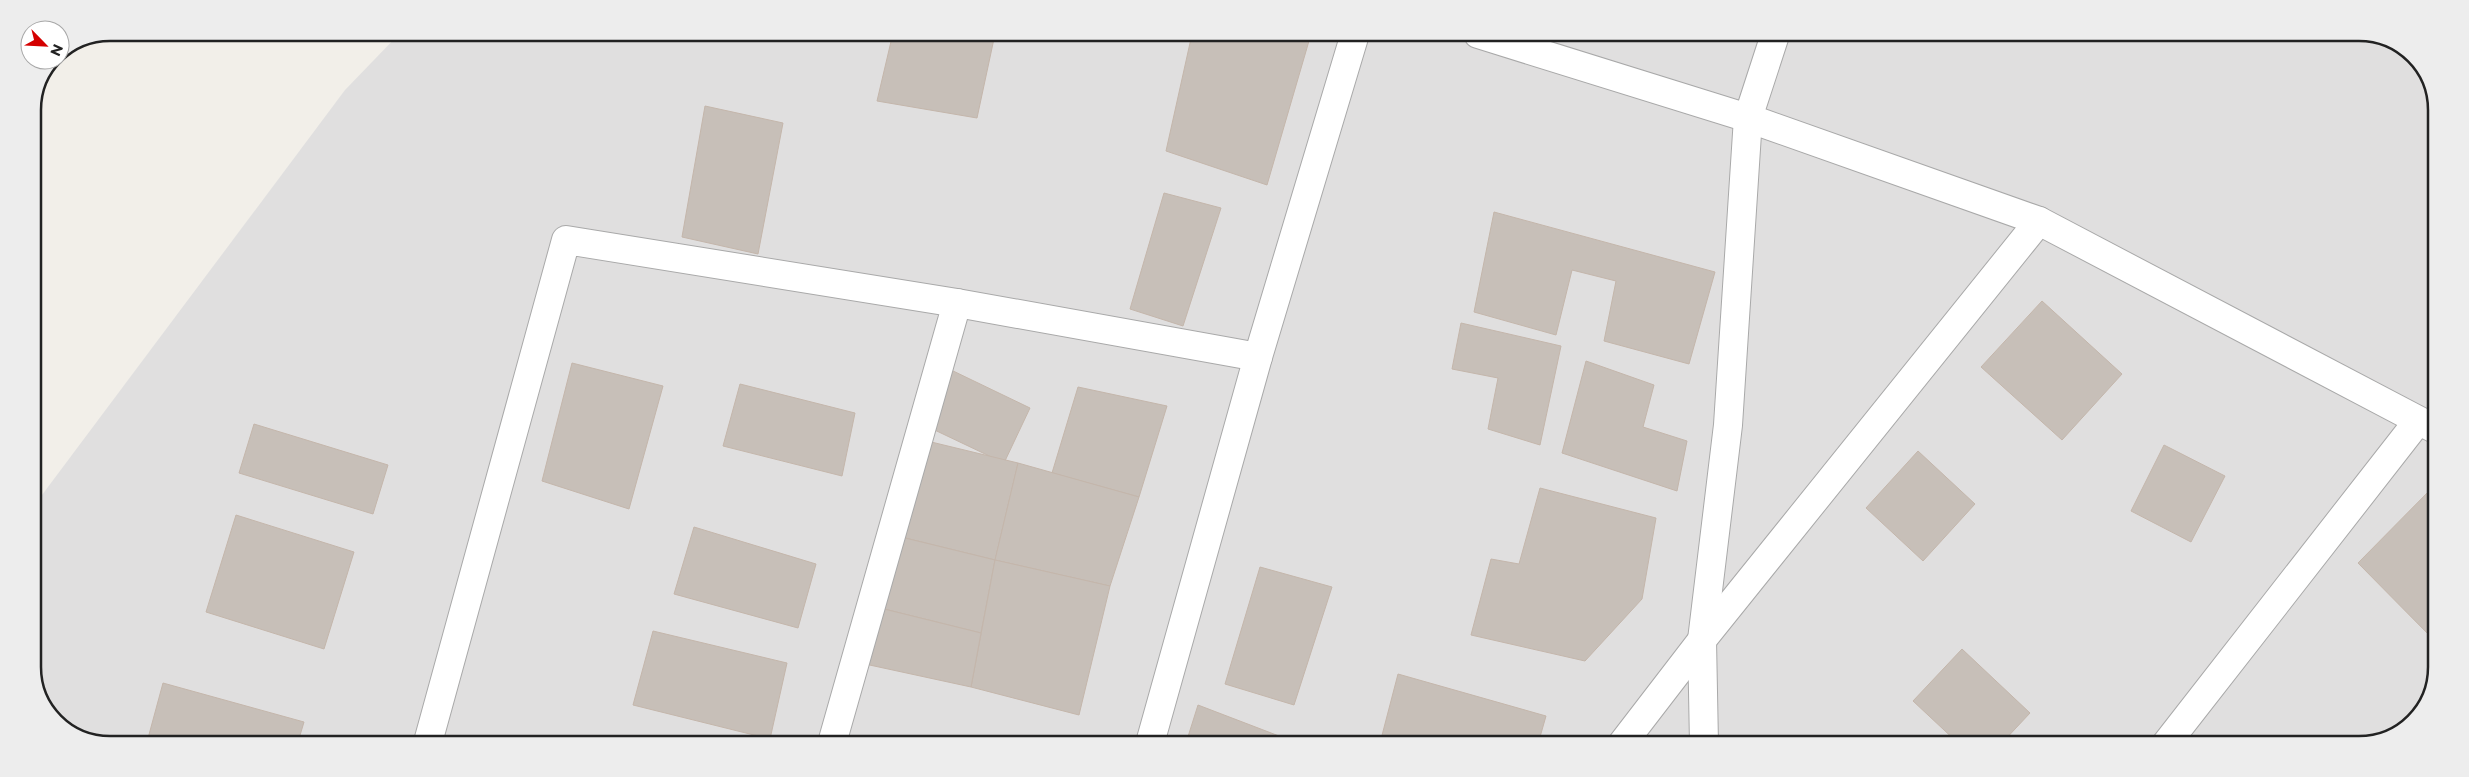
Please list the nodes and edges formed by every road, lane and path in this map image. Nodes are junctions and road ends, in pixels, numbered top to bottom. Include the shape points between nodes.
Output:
1 (1353, 41) edge
2 (1500, 41) edge
3 (1773, 41) edge
4 (1748, 118) junction
5 (2039, 221) junction
6 (957, 303) junction
7 (1258, 357) junction
8 (2426, 425) edge
9 (1702, 640) junction
10 (430, 736) edge
11 (834, 736) edge
12 (1152, 736) edge
13 (1628, 736) edge
14 (1704, 736) edge
15 (2173, 736) edge

1 - 7 street
2 - 4 street
3 - 4 street
4 - 5 street
4 - 9 street via 1728,424
5 - 8 street
5 - 9 street
6 - 7 street
6 - 10 street via 566,240
6 - 11 street
7 - 12 street
8 - 15 street
9 - 13 street
9 - 14 street

